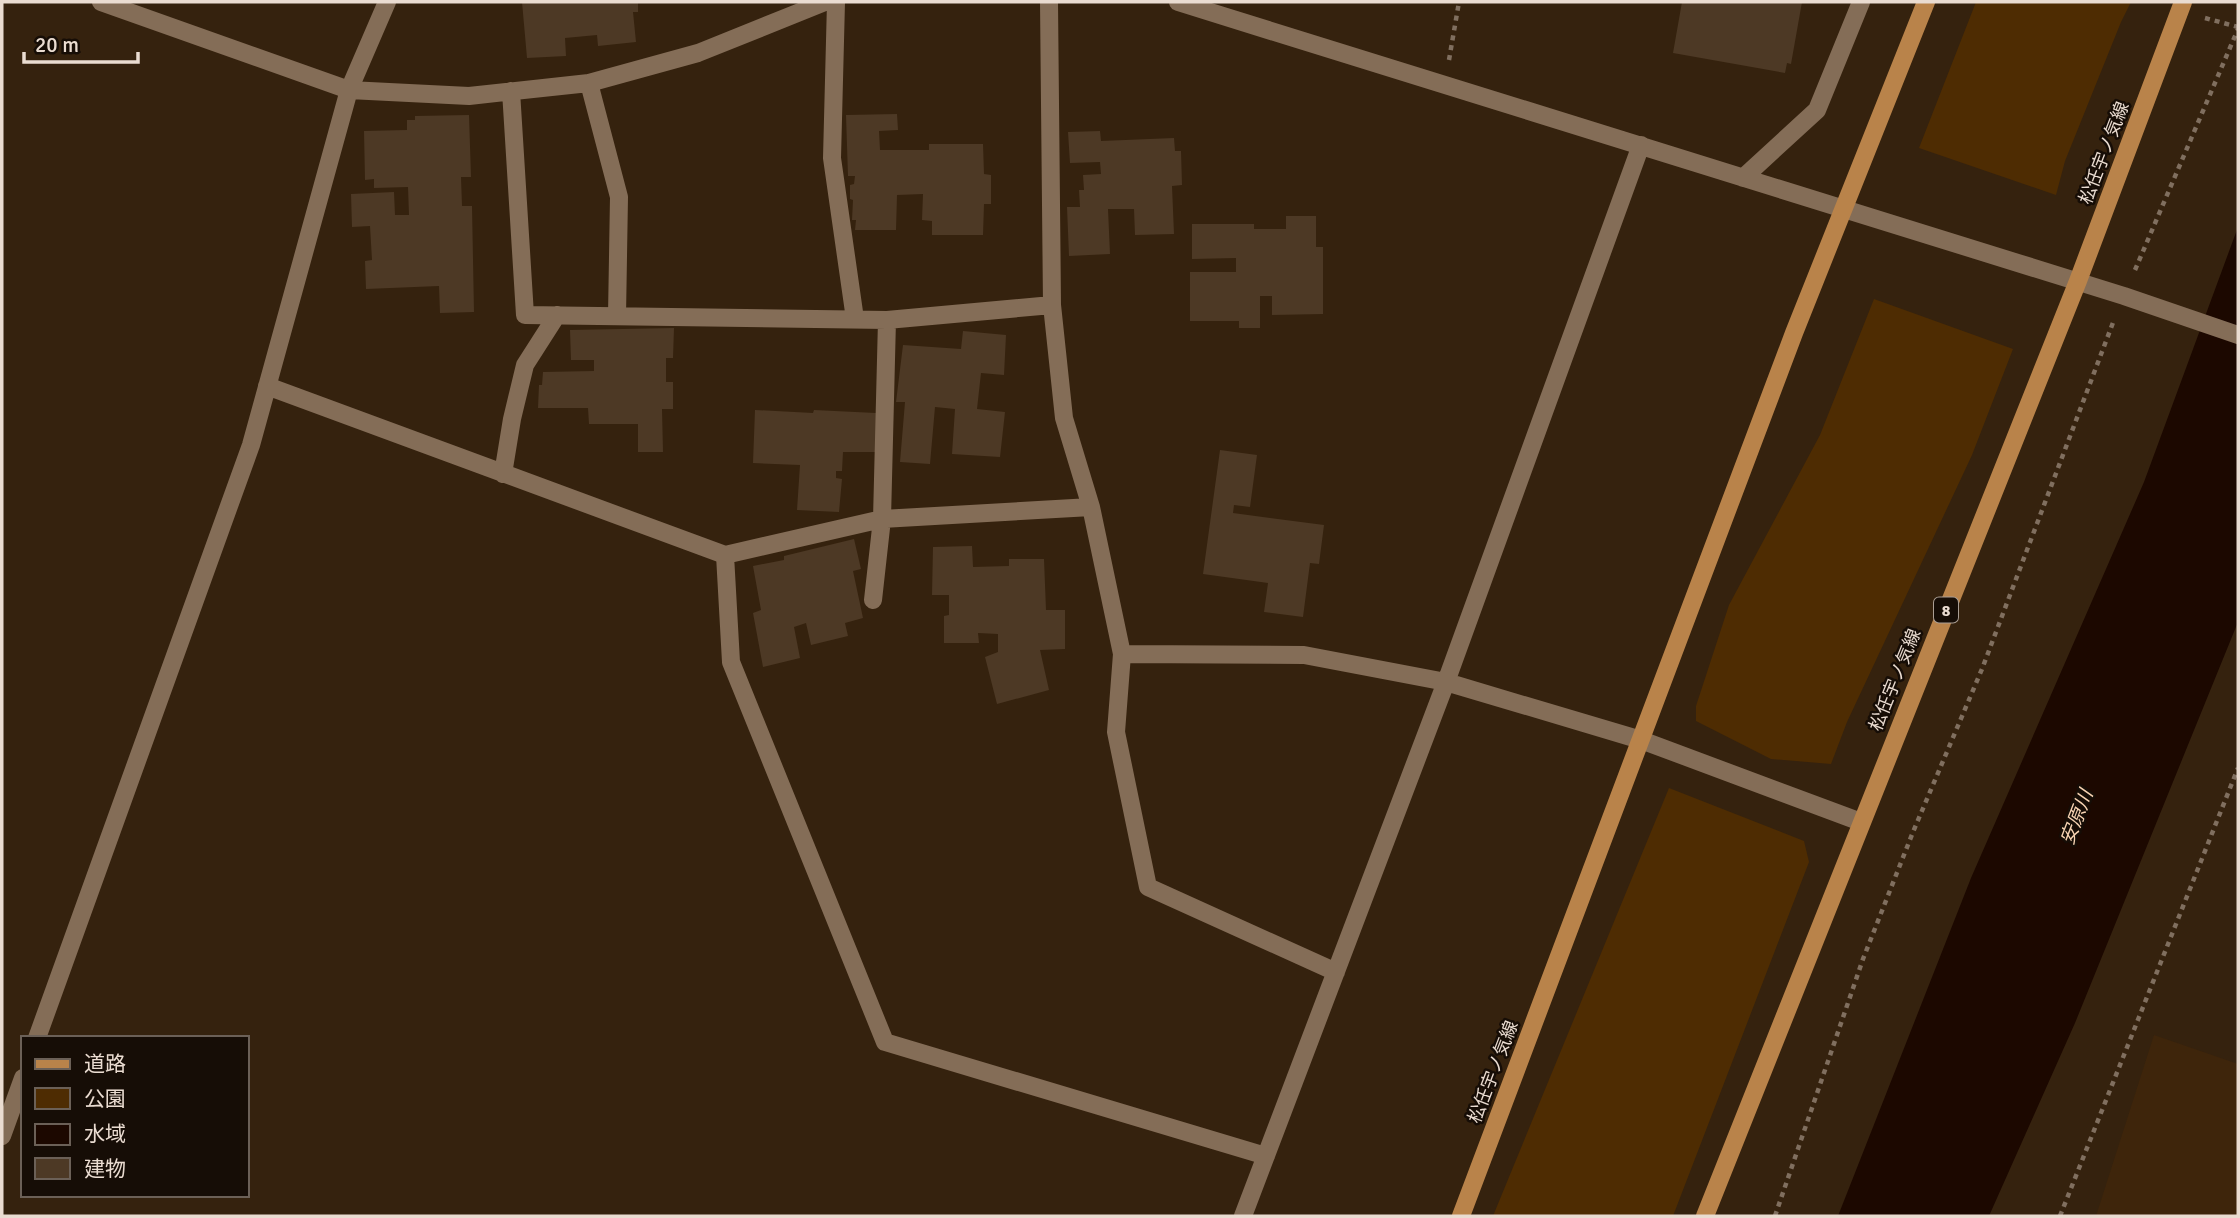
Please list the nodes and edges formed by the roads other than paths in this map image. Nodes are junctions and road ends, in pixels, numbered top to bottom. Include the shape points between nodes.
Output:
1 (101, 2) edge
2 (387, 2) edge
3 (825, 2) edge
4 (836, 2) edge
5 (1049, 2) edge
6 (1178, 2) edge
7 (1861, 2) edge
8 (1926, 2) edge
9 (2183, 2) edge
10 (589, 83) junction
11 (349, 90) junction
12 (511, 91) junction
13 (1641, 145) junction
14 (1744, 178) junction
15 (1843, 209) junction
16 (2078, 281) junction
17 (1052, 305) junction
18 (556, 315) junction
19 (617, 316) junction
20 (855, 320) junction
21 (887, 320) junction
22 (2238, 335) edge
23 (267, 386) junction
24 (503, 474) junction
25 (1091, 507) junction
26 (882, 519) junction
27 (725, 555) junction
28 (873, 600) dead end
29 (1122, 654) junction
30 (1446, 682) junction
31 (1641, 740) junction
32 (1861, 822) junction
33 (1336, 972) junction
34 (38, 1036) edge
35 (21, 1084) edge
36 (2, 1136) edge
37 (1266, 1156) junction
38 (1243, 1216) edge
39 (1461, 1216) edge
40 (1706, 1216) edge

1 - 11 street
2 - 11 street
3 - 10 street via 698,52
4 - 20 street via 832,158
5 - 17 street
6 - 13 street
7 - 14 street via 1817,110
8 - 15 main road, 松任宇ノ気線
9 - 16 main road, 松任宇ノ気線 / 8
10 - 12 street
10 - 19 street via 619,197
11 - 12 street via 469,96
11 - 23 street
12 - 18 street via 525,315
13 - 14 street
13 - 30 street
14 - 15 street
15 - 16 street
15 - 31 main road, 松任宇ノ気線
16 - 22 street
16 - 32 main road, 松任宇ノ気線 / 8
17 - 21 street
17 - 25 street via 1064,418
18 - 19 street
18 - 24 street via 525,365
19 - 20 street
20 - 21 street
21 - 26 street
23 - 24 street
23 - 34 street via 251,445
24 - 27 street
25 - 26 street
25 - 29 street
26 - 27 street
26 - 28 street
27 - 37 street via 731,662 885,1042
29 - 30 street via 1304,655
29 - 33 street via 1116,733 1148,887
30 - 31 street
30 - 33 street
31 - 32 street
31 - 39 main road, 松任宇ノ気線
32 - 40 main road, 松任宇ノ気線 / 8
33 - 37 street
35 - 36 street
37 - 38 street

